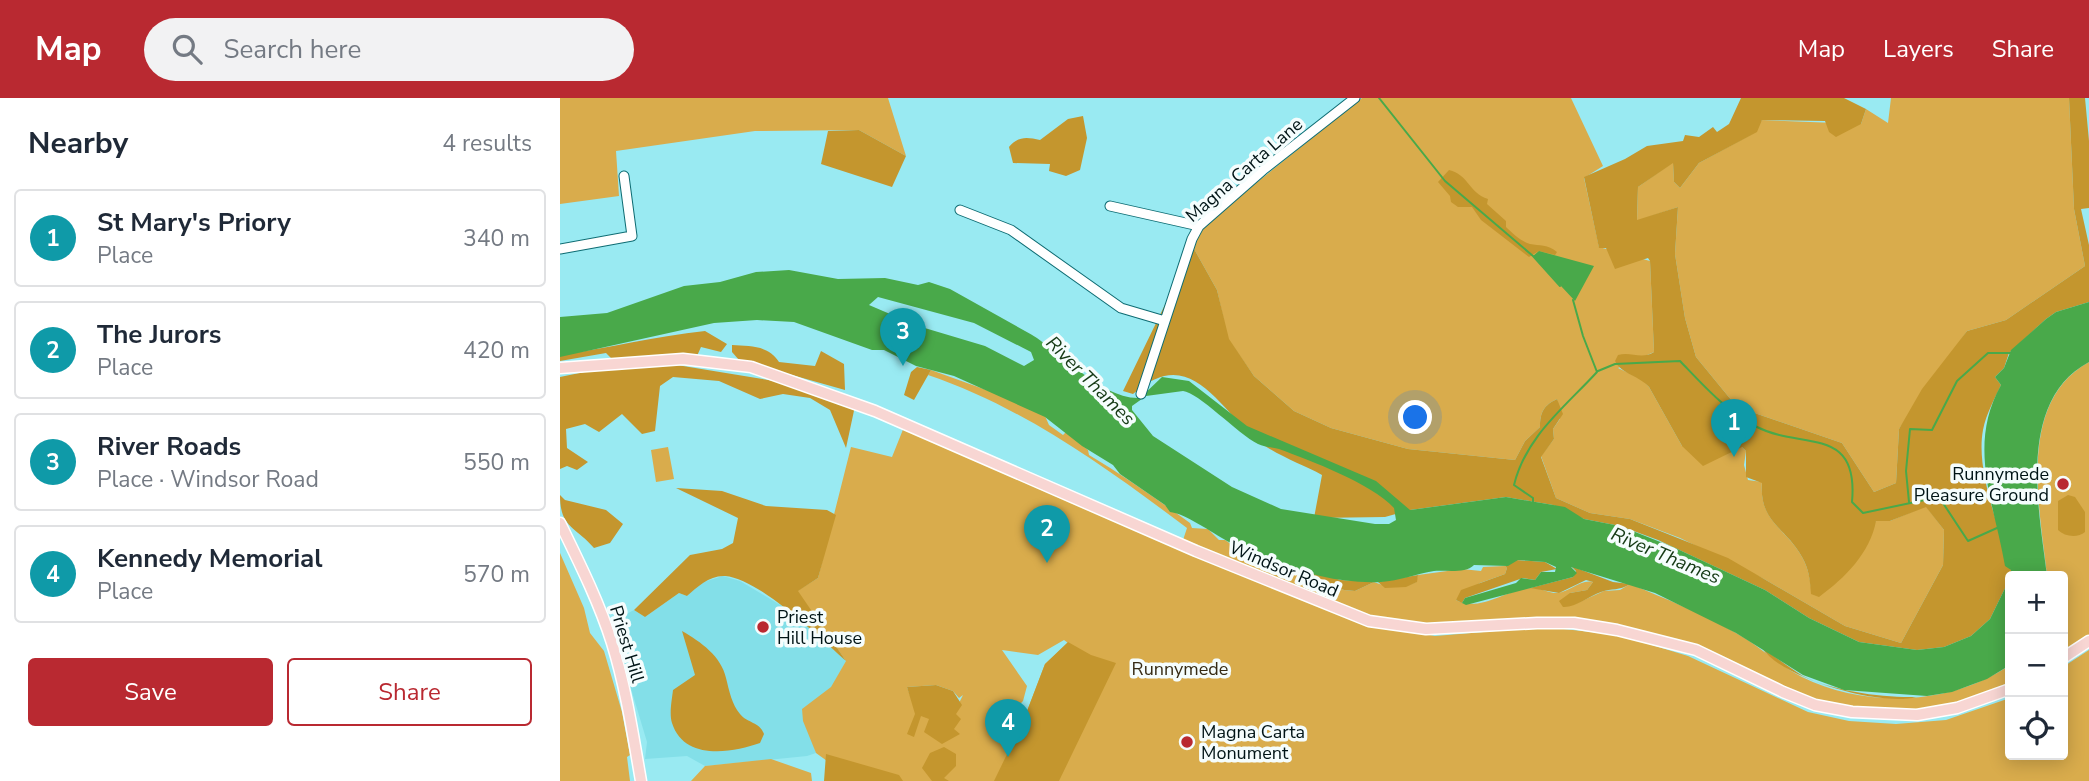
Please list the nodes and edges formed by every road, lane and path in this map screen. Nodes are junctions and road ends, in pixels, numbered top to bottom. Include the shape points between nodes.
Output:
1 (1355, 98) edge
2 (624, 176) dead end
3 (1110, 205) dead end
4 (960, 210) dead end
5 (1199, 226) junction
6 (560, 249) edge
7 (1164, 321) junction
8 (560, 368) edge
9 (1141, 394) dead end
10 (560, 523) edge
11 (2089, 641) edge
12 (2068, 655) edge
13 (2005, 691) edge
14 (641, 781) edge

1 - 5 street, Magna Carta Lane
2 - 6 street via 637,235
3 - 5 street
4 - 7 street via 1011,230 1121,308
5 - 7 street, Magna Carta Lane
7 - 9 street, Magna Carta Lane
8 - 13 main road, Windsor Road via 683,359 751,367 875,411 1369,621 1426,629 1554,623 1617,630 1696,650 1815,705 1852,712 1917,715 1958,708
10 - 14 main road, Priest Hill via 611,642 630,713
11 - 12 main road

